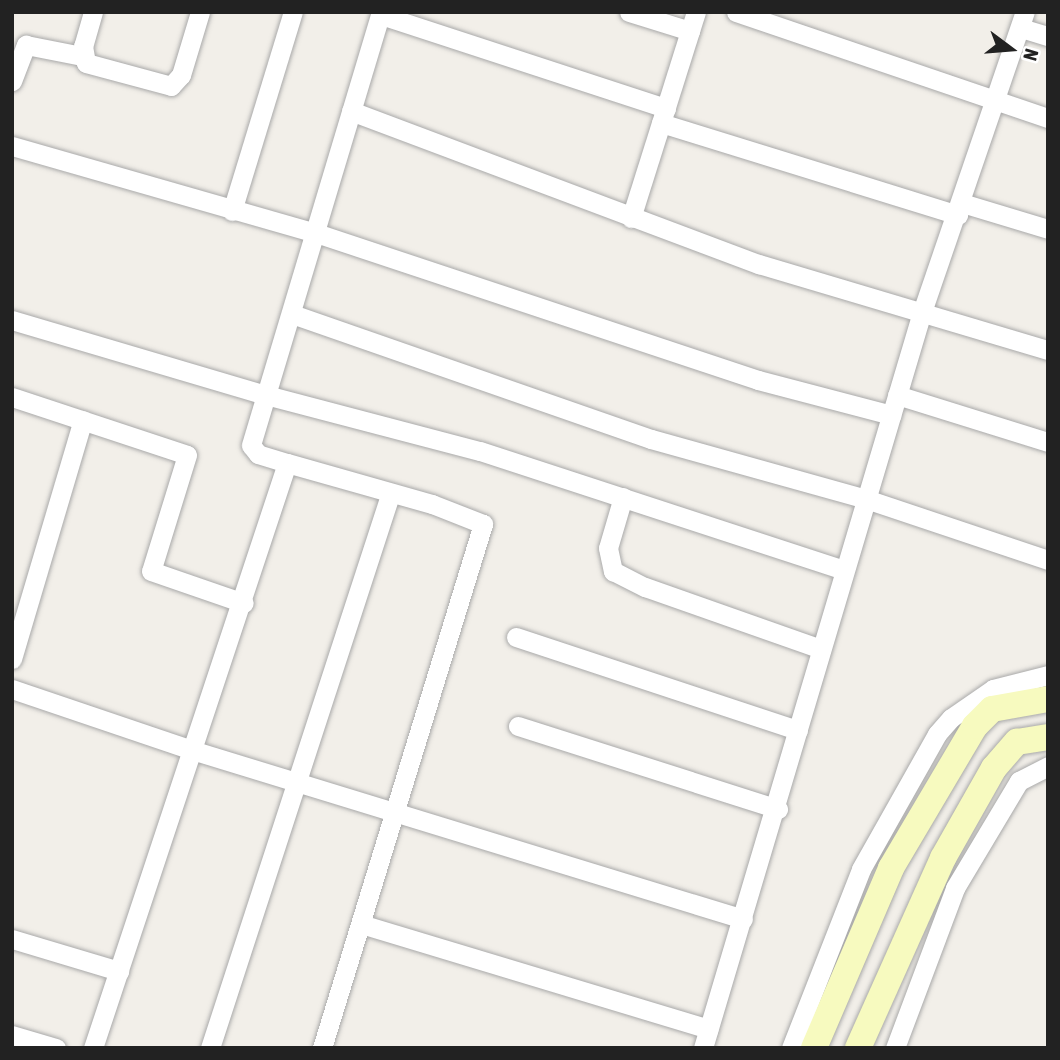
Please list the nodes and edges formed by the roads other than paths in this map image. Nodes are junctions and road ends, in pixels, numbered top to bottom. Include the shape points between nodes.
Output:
1 (93, 12) edge
2 (200, 12) edge
3 (293, 12) edge
4 (629, 12) edge
5 (736, 12) edge
6 (381, 14) edge
7 (1023, 20) edge
8 (693, 22) edge
9 (1048, 36) edge
10 (82, 56) junction
11 (12, 81) edge
12 (995, 100) junction
13 (351, 111) junction
14 (664, 116) junction
15 (1048, 118) edge
16 (12, 146) edge
17 (960, 209) junction
18 (232, 211) junction
19 (631, 218) junction
20 (1048, 229) edge
21 (316, 233) junction
22 (922, 312) junction
23 (292, 314) junction
24 (12, 320) edge
25 (1048, 350) edge
26 (266, 395) junction
27 (897, 395) junction
28 (12, 397) edge
29 (891, 415) junction
30 (83, 420) junction
31 (1048, 442) edge
32 (287, 463) junction
33 (390, 495) junction
34 (623, 497) junction
35 (866, 499) junction
36 (1048, 561) edge
37 (844, 570) junction
38 (244, 603) junction
39 (516, 637) dead end
40 (821, 649) junction
41 (12, 659) edge
42 (1048, 675) edge
43 (12, 689) edge
44 (1048, 699) edge
45 (518, 726) dead end
46 (798, 730) junction
47 (1048, 737) edge
48 (195, 751) junction
49 (1048, 766) edge
50 (298, 782) junction
51 (778, 809) junction
52 (396, 813) junction
53 (743, 919) junction
54 (361, 924) junction
55 (12, 939) edge
56 (119, 971) junction
57 (709, 1028) junction
58 (12, 1035) edge
59 (57, 1048) edge
60 (93, 1048) edge
61 (210, 1048) edge
62 (322, 1048) edge
63 (703, 1048) edge
64 (791, 1048) edge
65 (814, 1048) edge
66 (858, 1048) edge
67 (895, 1048) edge

1 - 10 street
2 - 10 street via 181,75 172,86 94,67
3 - 18 street
4 - 8 street
5 - 12 street
6 - 13 street
6 - 14 street
7 - 9 street
7 - 12 street
8 - 14 street
10 - 11 street via 26,45
12 - 15 street
12 - 17 street
13 - 19 street via 552,183
13 - 21 street
14 - 17 street
14 - 19 street
16 - 18 street
17 - 20 street
17 - 22 street
18 - 21 street
19 - 22 street via 759,264
21 - 23 street
21 - 29 street via 758,380
22 - 25 street
22 - 27 street
23 - 26 street
23 - 35 street via 651,439
24 - 26 street
26 - 32 street via 252,451
26 - 34 street via 480,451
27 - 29 street
27 - 31 street
28 - 30 street
29 - 35 street
30 - 38 street via 187,455 151,571
30 - 41 street
32 - 33 street
32 - 38 street
33 - 50 street
33 - 52 street via 478,520 483,529
34 - 37 street
34 - 40 street via 608,548 613,571 645,587
35 - 36 street
35 - 37 street
37 - 40 street
38 - 48 street
39 - 46 street
40 - 46 street
42 - 64 street via 993,689 951,718 937,734 861,869
43 - 48 street
44 - 65 street via 992,709 975,726 891,868
45 - 51 street
46 - 51 street
47 - 66 street via 1017,742 994,768 943,858
48 - 50 street
48 - 56 street
49 - 67 street via 1019,781 956,888
50 - 52 street
50 - 61 street
51 - 53 street
52 - 53 street
52 - 54 street
53 - 57 street
54 - 57 street
54 - 62 street
55 - 56 street
56 - 60 street
57 - 63 street
58 - 59 street

